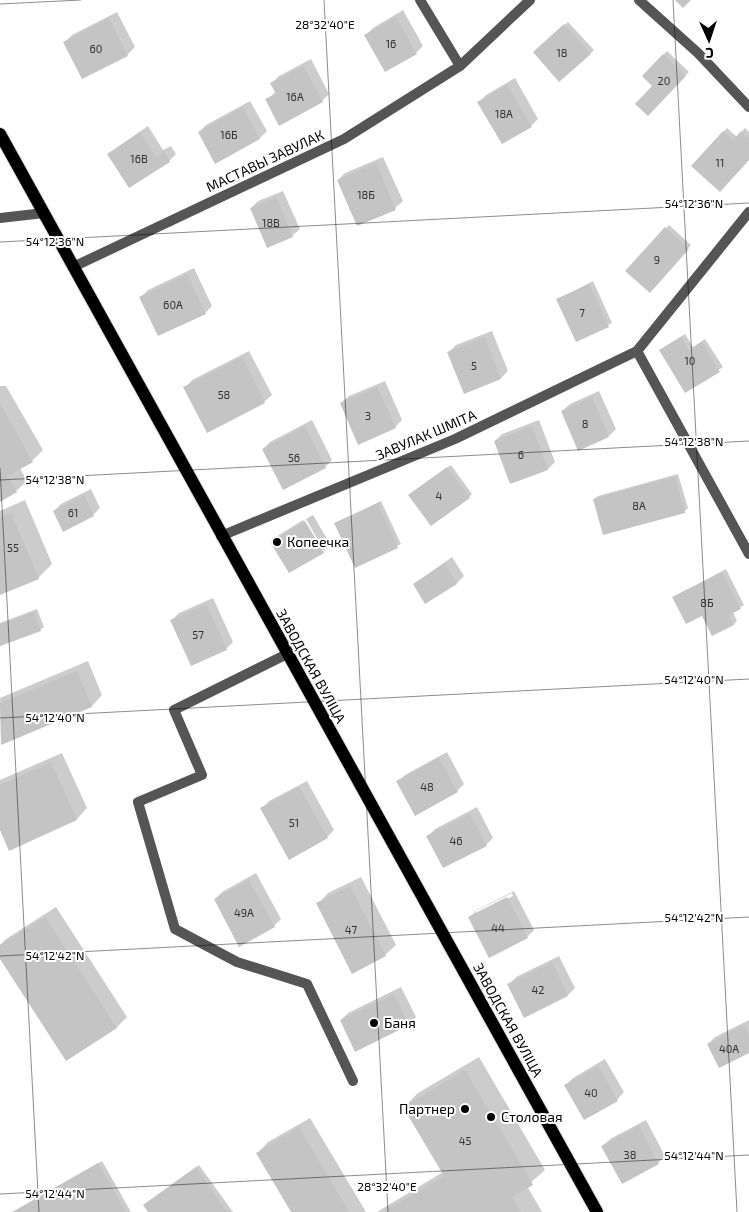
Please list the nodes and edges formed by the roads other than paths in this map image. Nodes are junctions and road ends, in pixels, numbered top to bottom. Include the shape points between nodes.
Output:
1 (420, 0) edge
2 (530, 0) edge
3 (639, 0) edge
4 (460, 66) junction
5 (749, 107) edge
6 (0, 134) edge
7 (749, 212) edge
8 (44, 213) junction
9 (0, 218) edge
10 (73, 267) junction
11 (637, 351) junction
12 (221, 536) junction
13 (749, 554) edge
14 (287, 654) junction
15 (354, 1082) dead end
16 (597, 1212) edge

1 - 4 street
2 - 4 street, МАСТАВЫ ЗАВУЛАК
3 - 5 street via 698,53
4 - 10 street, МАСТАВЫ ЗАВУЛАК via 344,139
6 - 8 main road, ЗАВОДСКАЯ ВУЛІЦА
7 - 11 street, ЗАВУЛАК ШМІТА
8 - 9 street
8 - 10 main road, ЗАВОДСКАЯ ВУЛІЦА
10 - 12 main road, ЗАВОДСКАЯ ВУЛІЦА
11 - 12 street, ЗАВУЛАК ШМІТА via 455,439
11 - 13 street
12 - 14 main road, ЗАВОДСКАЯ ВУЛІЦА
14 - 15 street via 174,710 202,775 138,802 175,929 237,962 307,984
14 - 16 main road, ЗАВОДСКАЯ ВУЛІЦА

